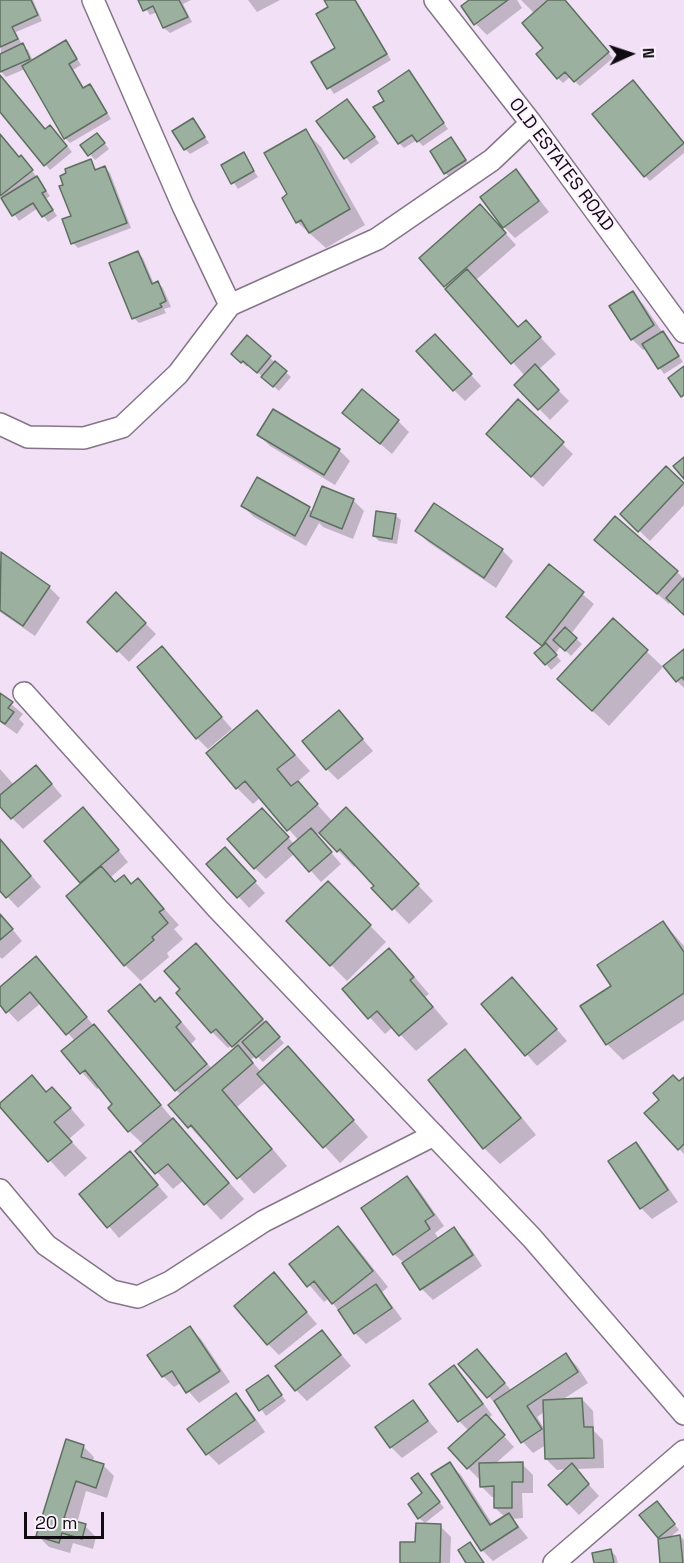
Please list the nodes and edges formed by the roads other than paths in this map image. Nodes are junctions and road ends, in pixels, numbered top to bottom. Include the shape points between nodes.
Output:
1 (93, 0) edge
2 (435, 0) edge
3 (531, 123) junction
4 (230, 304) junction
5 (684, 332) edge
6 (0, 424) edge
7 (24, 693) dead end
8 (434, 1135) junction
9 (0, 1190) edge
10 (684, 1414) edge
11 (684, 1451) edge
12 (555, 1563) edge

1 - 4 street
2 - 3 street, OLD ESTATES ROAD
3 - 4 street via 492,160 377,239
3 - 5 street, OLD ESTATES ROAD
4 - 6 street via 178,374 122,427 84,438 28,437
7 - 8 street via 217,908
8 - 9 street via 264,1221 170,1282 138,1297 112,1291 46,1245
8 - 10 street via 532,1238
11 - 12 street

